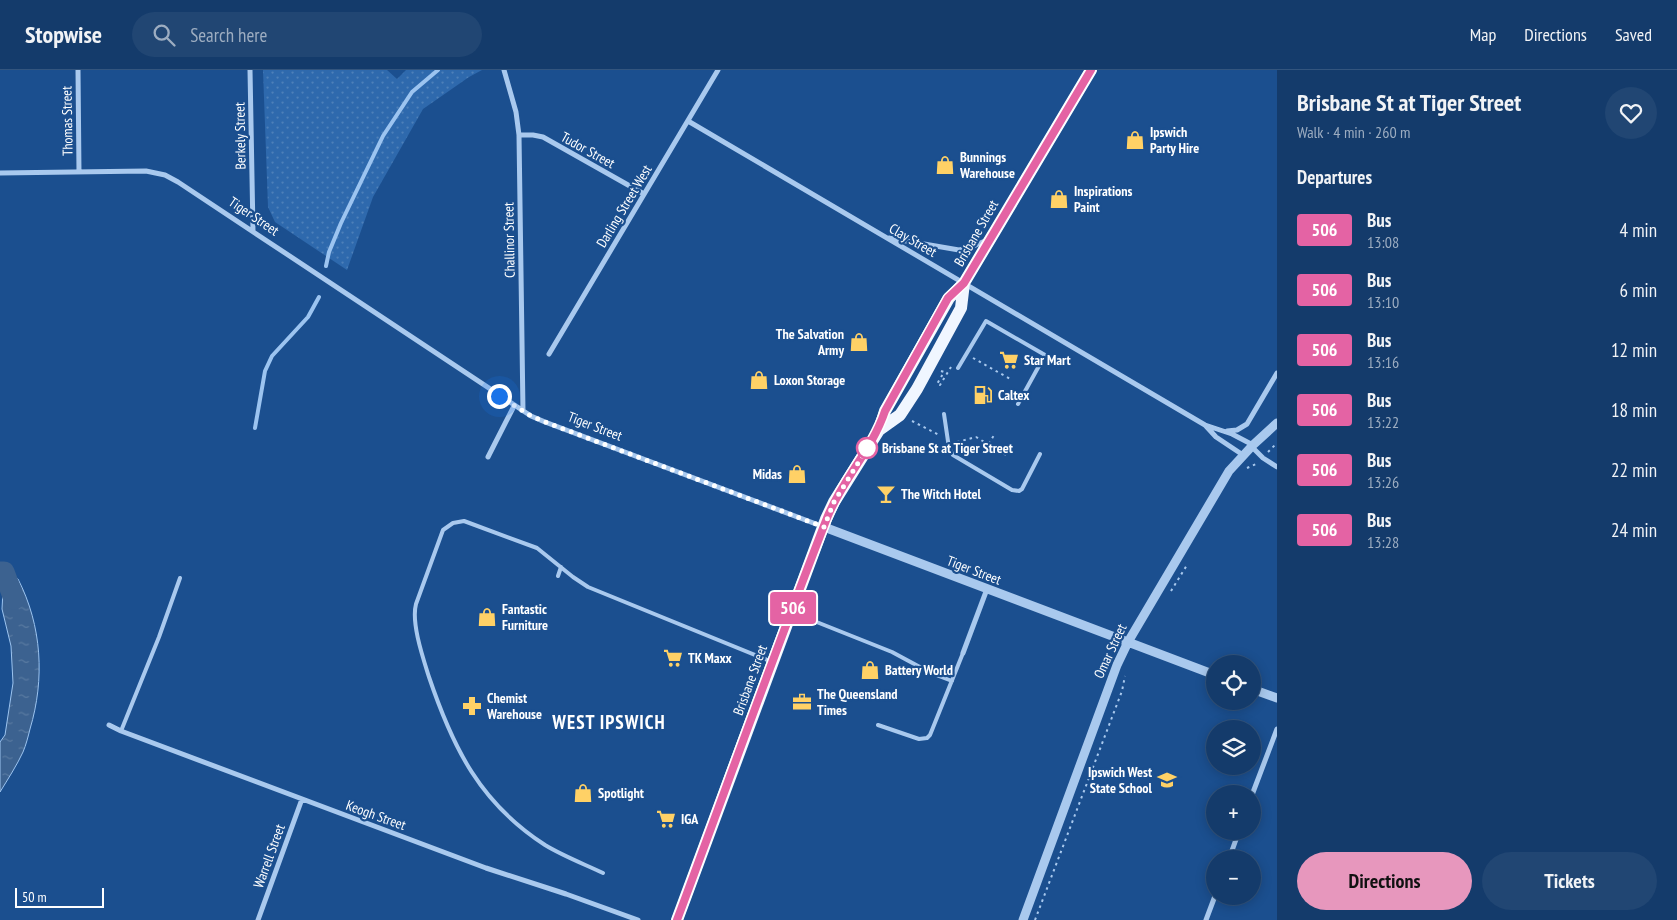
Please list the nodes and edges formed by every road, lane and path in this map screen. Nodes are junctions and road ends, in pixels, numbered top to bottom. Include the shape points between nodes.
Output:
1 (78, 70) edge
2 (250, 70) edge
3 (504, 70) edge
4 (718, 70) edge
5 (1091, 70) edge
6 (688, 121) junction
7 (519, 134) junction
8 (80, 172) junction
9 (0, 173) edge
10 (644, 194) junction
11 (254, 231) junction
12 (886, 237) junction
13 (989, 239) junction
14 (959, 260) dead end
15 (954, 262) dead end
16 (964, 283) junction
17 (549, 354) dead end
18 (964, 357) junction
19 (958, 368) dead end
20 (941, 370) dead end
21 (1277, 373) edge
22 (1012, 380) dead end
23 (1018, 404) dead end
24 (514, 406) junction
25 (523, 411) junction
26 (944, 414) dead end
27 (912, 421) dead end
28 (1277, 423) edge
29 (1205, 425) junction
30 (1220, 430) junction
31 (994, 435) dead end
32 (948, 440) junction
33 (1277, 443) edge
34 (988, 444) junction
35 (1252, 446) junction
36 (1270, 450) dead end
37 (1040, 454) dead end
38 (1243, 455) junction
39 (1008, 456) dead end
40 (488, 457) dead end
41 (1256, 464) dead end
42 (1277, 467) edge
43 (1243, 470) dead end
44 (824, 527) junction
45 (1187, 564) dead end
46 (562, 567) junction
47 (558, 576) dead end
48 (180, 578) dead end
49 (987, 589) junction
50 (1168, 595) dead end
51 (792, 612) junction
52 (1128, 642) junction
53 (963, 653) joint
54 (772, 662) junction
55 (1127, 670) dead end
56 (1206, 671) edge
57 (952, 681) junction
58 (1261, 692) edge
59 (1277, 698) edge
60 (109, 725) dead end
61 (878, 725) dead end
62 (1277, 729) edge
63 (121, 731) junction
64 (1256, 785) edge
65 (302, 799) junction
66 (603, 873) dead end
67 (1212, 905) edge
68 (258, 920) edge
69 (638, 920) edge
70 (677, 920) edge
71 (1022, 920) edge
72 (1035, 920) edge
73 (1206, 920) edge

1 - 8 street, Thomas Street
2 - 11 street, Berkely Street
3 - 7 street, Challinor Street
4 - 6 street, Darling Street West
5 - 13 main road, Brisbane Street
6 - 10 street, Darling Street West
6 - 12 street, Clay Street
7 - 10 street, Tudor Street via 544,137
7 - 25 street, Challinor Street
8 - 9 street, Tiger Street
8 - 11 street, Tiger Street via 160,173
10 - 17 street, Darling Street West
11 - 24 street, Tiger Street
12 - 13 street via 959,250
12 - 16 street, Clay Street
13 - 16 main road, Brisbane Street
14 - 15 path
16 - 29 street, Clay Street
16 - 44 main road, Brisbane Street via 948,298 885,411 879,430 834,502
18 - 19 lane
18 - 20 path via 958,354 940,385 937,384 944,372
18 - 22 path via 971,357
18 - 23 lane via 986,321 1045,355
21 - 30 street via 1246,425 1236,430
24 - 25 street, Tiger Street
24 - 40 street
25 - 44 street, Tiger Street
26 - 32 lane
27 - 32 path
28 - 35 street, Omar Street
29 - 30 street, Clay Street
29 - 38 street, Clay Street via 1216,437
30 - 35 street, Clay Street
31 - 34 path
32 - 34 path via 954,442 976,437
32 - 37 lane via 953,455 1015,491 1022,489
33 - 36 path
34 - 39 path
35 - 38 street, Omar Street
35 - 42 street, Clay Street
38 - 52 street, Omar Street via 1222,481
41 - 43 path
44 - 49 street, Tiger Street
44 - 51 main road, Brisbane Street
45 - 50 path
46 - 47 lane
46 - 54 lane via 588,587
46 - 66 lane via 537,548 470,522 453,523 440,536 414,614 421,650 441,713 473,777 506,816 545,845
48 - 63 lane
49 - 52 street, Tiger Street
49 - 53 street
51 - 54 main road, Brisbane Street
51 - 57 lane via 892,652
52 - 56 street, Tiger Street
52 - 71 street, Omar Street
53 - 57 lane
54 - 70 main road, Brisbane Street
55 - 72 path
57 - 61 lane via 927,738 919,739
58 - 59 street
60 - 63 street, Keogh Street
62 - 64 street
63 - 65 street, Keogh Street
65 - 68 street, Warrell Street
65 - 69 street, Keogh Street via 486,868
67 - 73 street

